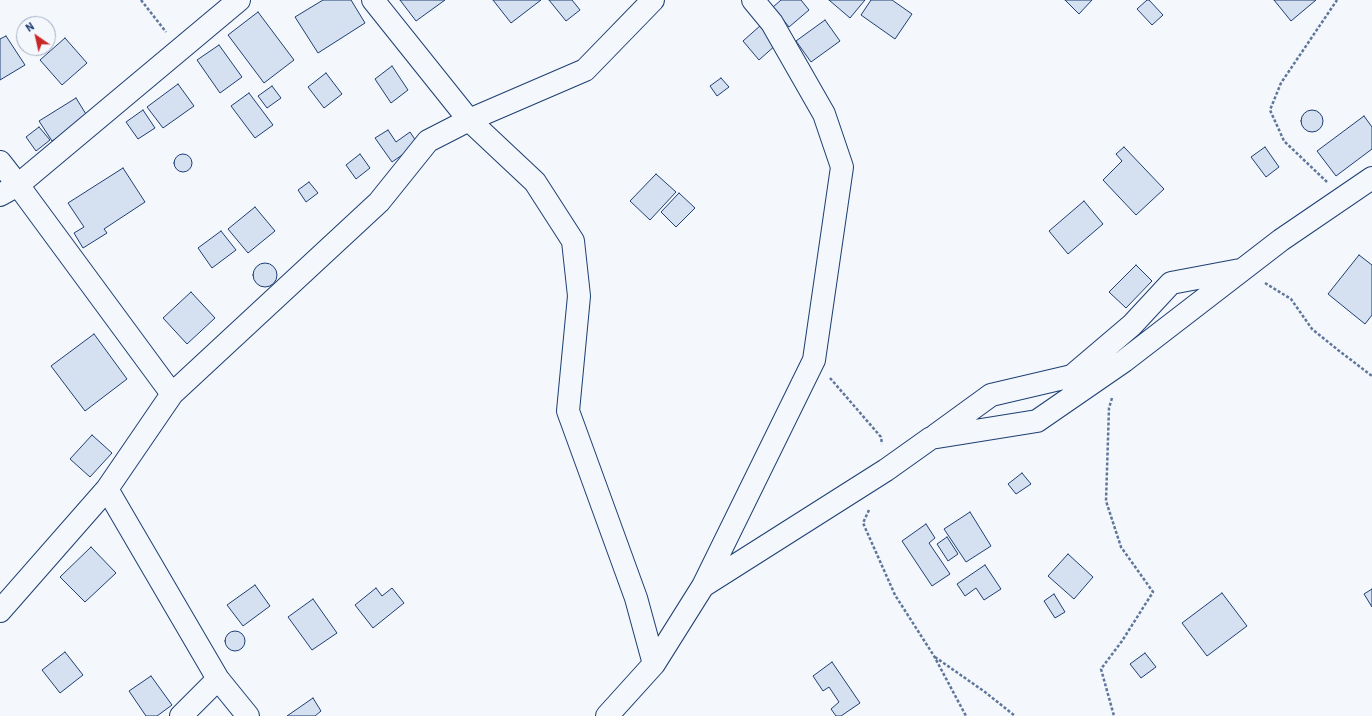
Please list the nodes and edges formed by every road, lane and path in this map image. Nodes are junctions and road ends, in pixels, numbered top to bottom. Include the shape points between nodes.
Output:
1 (140, 0) edge
2 (239, 0) edge
3 (373, 0) edge
4 (653, 0) edge
5 (753, 0) edge
6 (1337, 0) edge
7 (179, 50) junction
8 (469, 120) junction
9 (0, 162) edge
10 (1372, 178) edge
11 (9, 190) edge
12 (1343, 198) junction
13 (1243, 270) junction
14 (814, 360) junction
15 (1372, 376) edge
16 (172, 394) junction
17 (1113, 395) dead end
18 (931, 438) junction
19 (886, 470) junction
20 (107, 489) junction
21 (869, 509) dead end
22 (703, 586) junction
23 (0, 611) edge
24 (934, 656) junction
25 (654, 664) junction
26 (218, 679) junction
27 (181, 716) edge
28 (248, 716) edge
29 (607, 716) edge
30 (966, 716) edge
31 (1015, 716) edge
32 (1114, 716) edge

1 - 7 path
2 - 7 street
3 - 8 street
4 - 8 street via 585,70
5 - 14 street via 772,24 824,114 842,167
6 - 12 path via 1281,82 1270,110 1284,141
7 - 11 street
8 - 16 street via 428,142 379,202
8 - 25 street via 535,182 573,241 579,296 568,411 636,598
9 - 11 street
10 - 12 street
11 - 16 street
12 - 13 street via 1281,240
13 - 15 path via 1291,299 1312,329
13 - 18 street via 1124,361 1037,421
13 - 18 street via 1171,284 1132,325 1072,376 991,395
14 - 19 path via 881,437
14 - 22 street
16 - 20 street
17 - 32 path via 1109,408 1106,501 1121,547 1153,592 1102,669
18 - 19 street
19 - 22 street
20 - 23 street
20 - 26 street
21 - 24 path via 863,522 895,595
22 - 25 street
24 - 30 path
24 - 31 path
25 - 29 street
26 - 27 street
26 - 28 street

